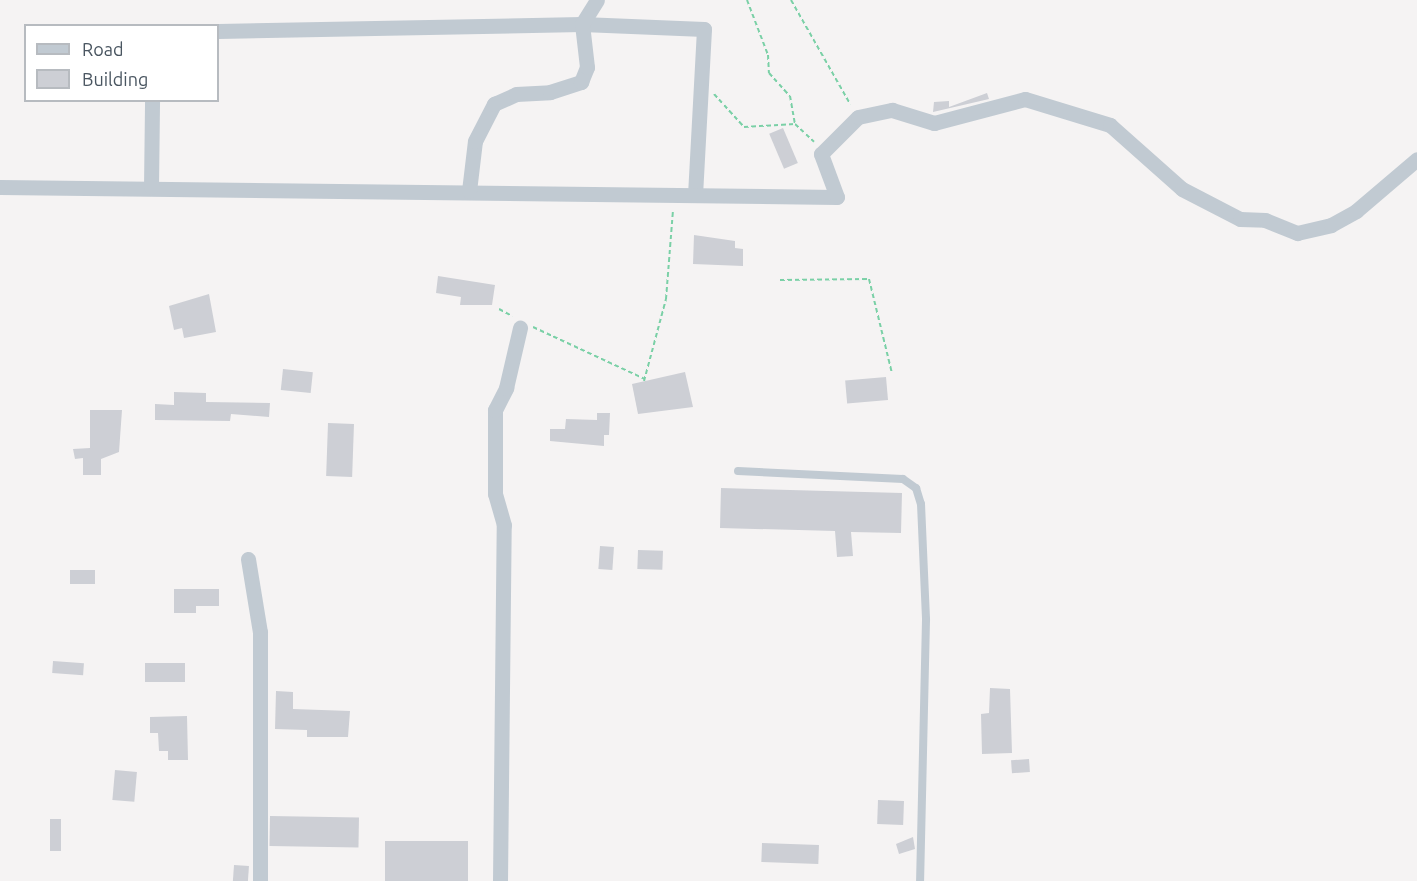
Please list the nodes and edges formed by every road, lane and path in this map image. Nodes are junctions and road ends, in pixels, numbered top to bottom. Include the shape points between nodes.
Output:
1 (597, 0) edge
2 (747, 0) edge
3 (791, 0) edge
4 (582, 24) junction
5 (219, 31) edge
6 (702, 81) junction
7 (152, 102) edge
8 (858, 117) junction
9 (795, 124) junction
10 (822, 150) junction
11 (1417, 159) edge
12 (0, 187) edge
13 (151, 187) junction
14 (469, 191) junction
15 (674, 195) junction
16 (695, 195) junction
17 (780, 280) dead end
18 (499, 309) dead end
19 (523, 324) junction
20 (892, 373) dead end
21 (738, 471) dead end
22 (248, 560) dead end
23 (260, 881) edge
24 (500, 881) edge
25 (920, 881) edge

1 - 4 street
2 - 9 path via 768,55 769,73 790,96
3 - 8 path
4 - 5 street
4 - 6 street via 704,29
4 - 14 street via 587,67 580,82 549,92 516,94 494,104 476,141
6 - 9 path via 744,127
6 - 16 street
7 - 13 street
8 - 10 street
8 - 11 street via 892,110 934,123 1025,99 1052,104 1110,125 1182,189 1239,219 1265,220 1297,233 1331,225 1356,211
9 - 10 path
10 - 16 street via 837,197
12 - 13 street
13 - 14 street
14 - 15 street
15 - 16 street
15 - 19 path via 666,299 644,380
17 - 20 path via 869,279
18 - 19 path
19 - 24 street via 506,388 495,410 495,494 504,525
21 - 25 lane via 903,479 916,488 926,620
22 - 23 street via 260,632

